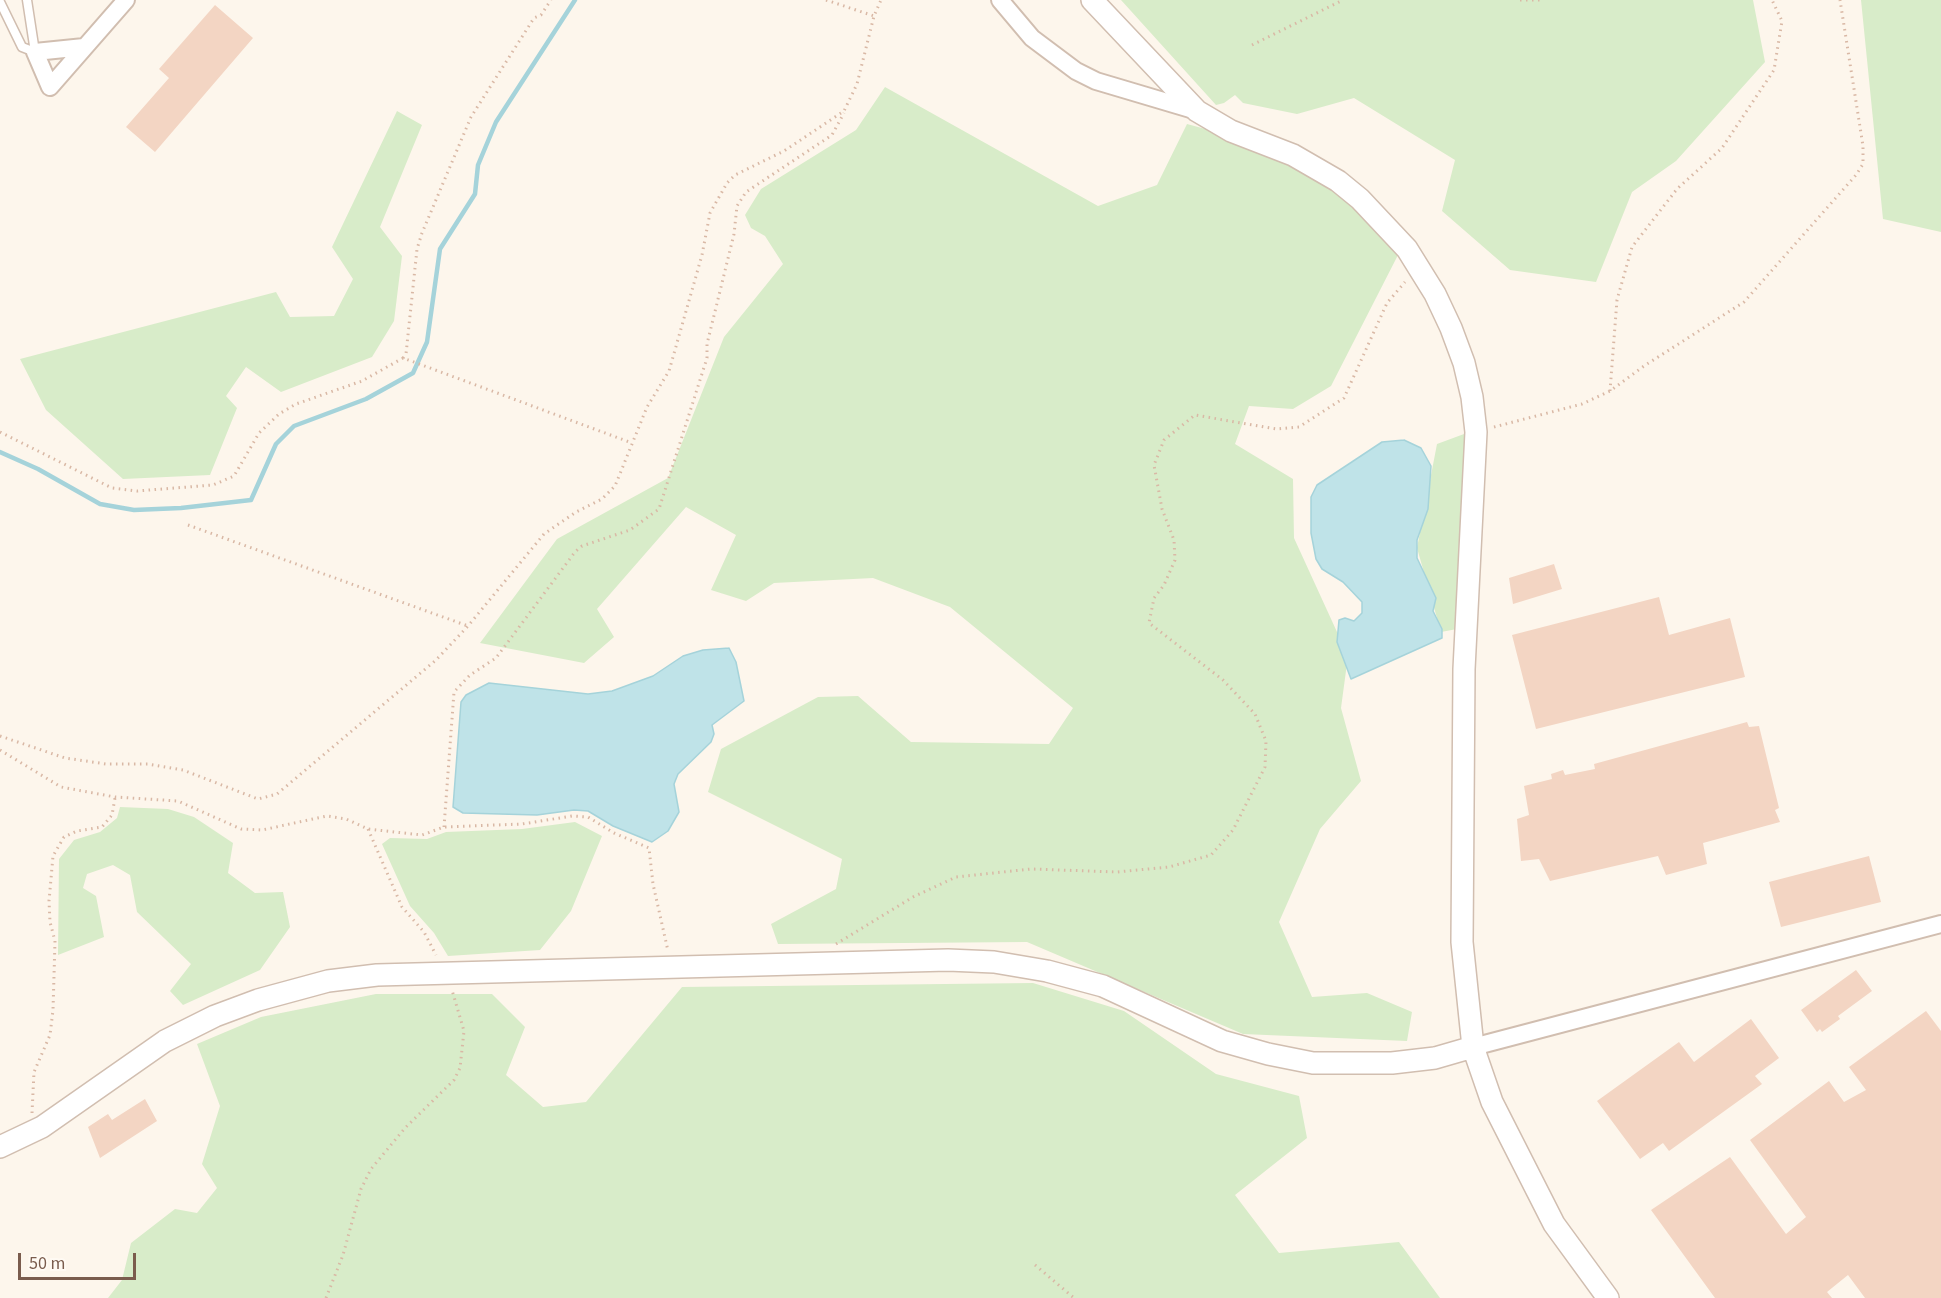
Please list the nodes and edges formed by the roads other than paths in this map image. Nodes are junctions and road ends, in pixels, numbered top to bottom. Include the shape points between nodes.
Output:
1 (27, 0) edge
2 (126, 0) edge
3 (1000, 0) edge
4 (1092, 0) edge
5 (0, 2) edge
6 (84, 47) junction
7 (34, 52) junction
8 (1197, 111) junction
9 (1941, 924) edge
10 (1473, 1047) junction
11 (0, 1147) edge
12 (1608, 1298) edge

1 - 7 lane
2 - 6 street
3 - 8 street via 1032,38 1076,71 1096,81
4 - 8 street
5 - 7 lane via 22,47
6 - 7 street
6 - 7 street via 50,87
8 - 10 street via 1231,131 1293,155 1338,181 1375,214 1407,249 1435,294 1464,363 1476,432 1464,669 1462,942
9 - 10 street
10 - 11 street via 1435,1058 1392,1063 1313,1062 1222,1041 1103,986 994,962 377,975 328,981 215,1016 165,1041 39,1128
10 - 12 street via 1492,1102 1554,1224

